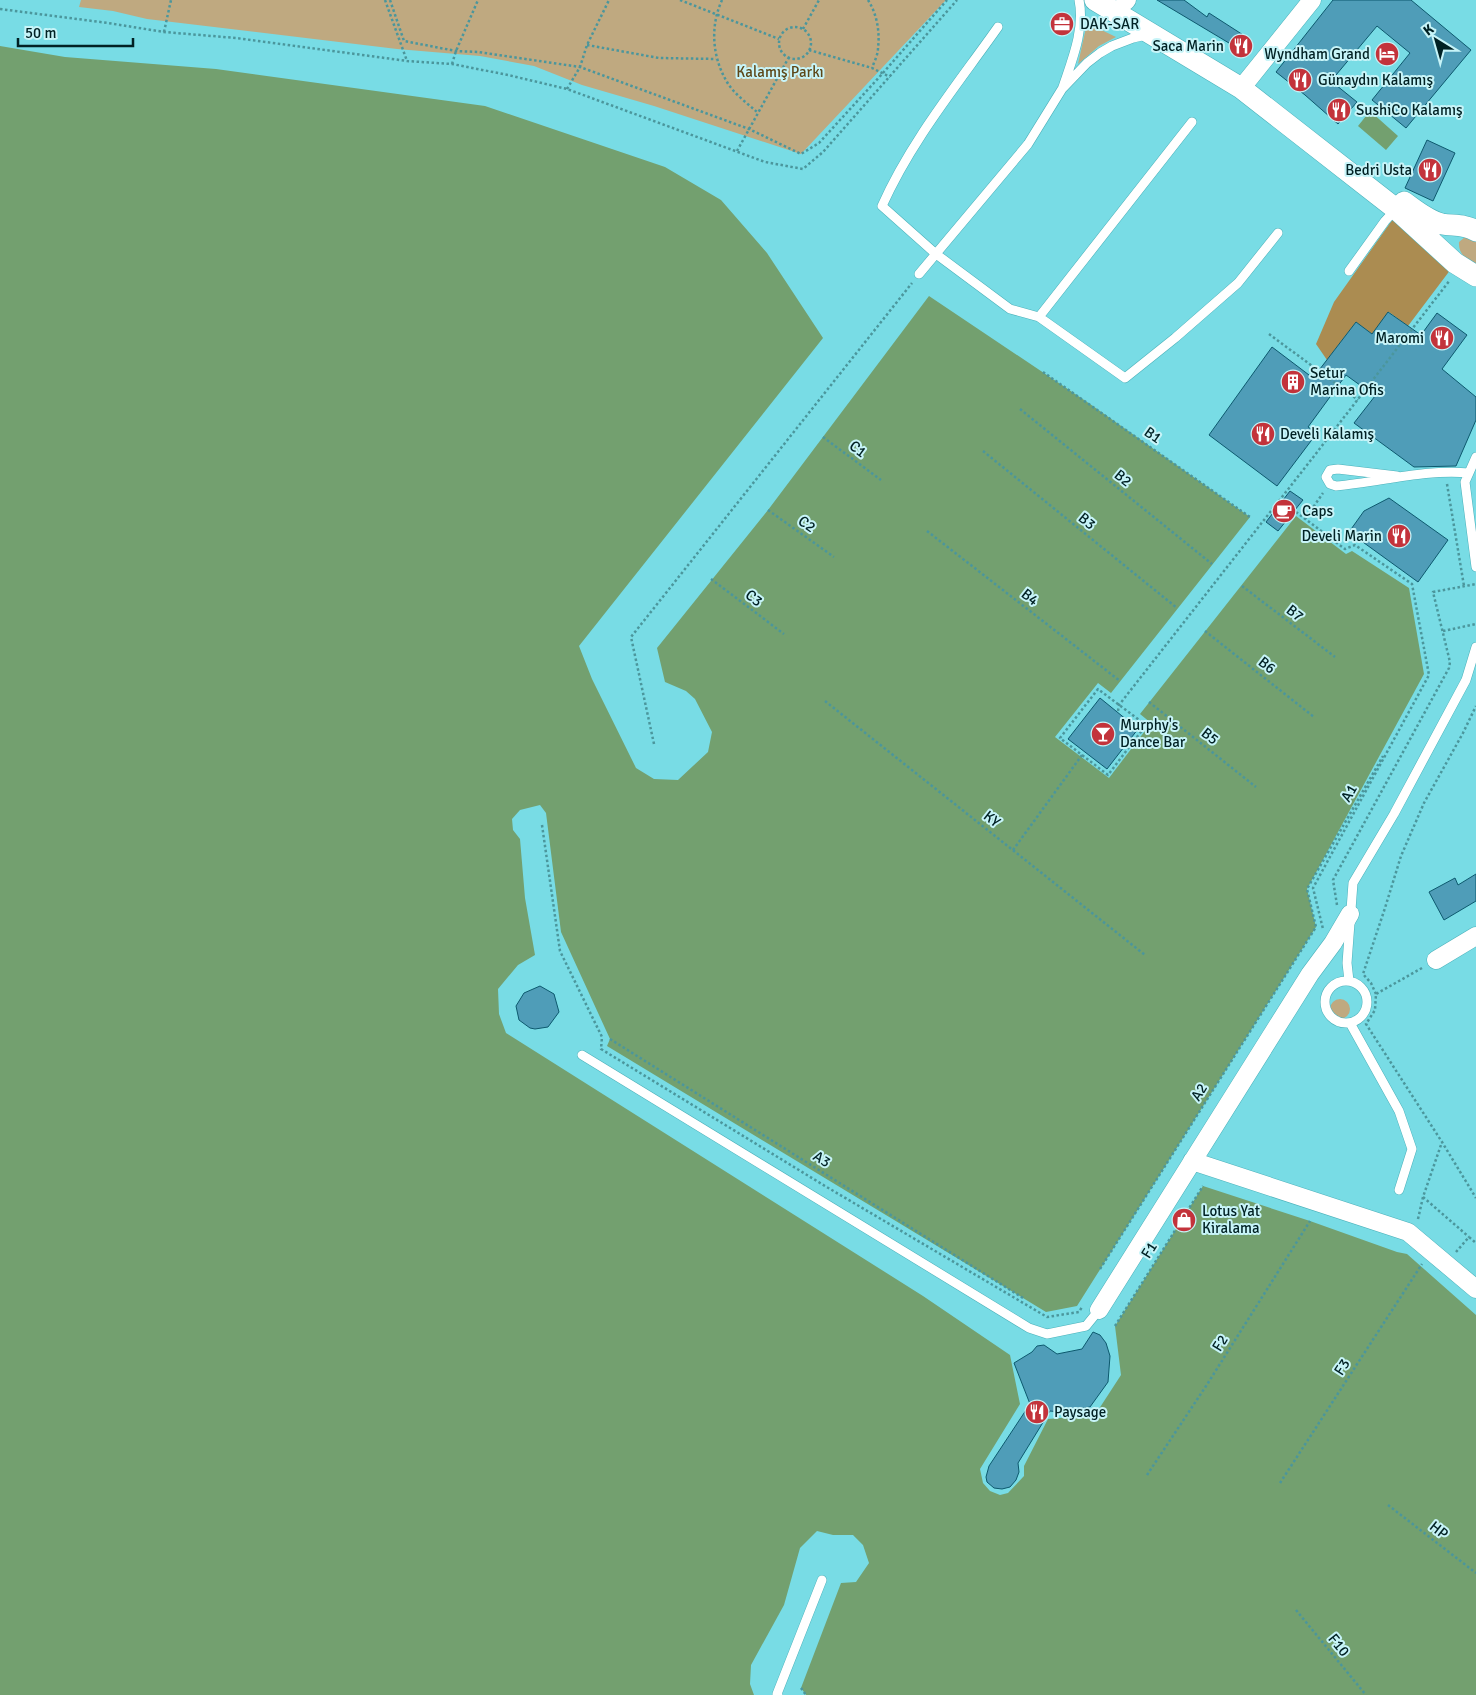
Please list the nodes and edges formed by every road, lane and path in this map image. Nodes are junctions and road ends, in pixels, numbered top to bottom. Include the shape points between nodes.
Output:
1 (171, 0) edge
2 (385, 0) edge
3 (390, 0) edge
4 (478, 0) edge
5 (609, 0) edge
6 (680, 0) edge
7 (722, 0) edge
8 (819, 0) edge
9 (868, 0) edge
10 (947, 0) edge
11 (957, 0) edge
12 (1079, 0) edge
13 (1095, 0) edge
14 (1312, 0) edge
15 (1125, 1) edge
16 (0, 9) edge
17 (716, 13) junction
18 (998, 27) dead end
19 (803, 29) junction
20 (164, 32) junction
21 (1152, 34) junction
22 (779, 39) junction
23 (587, 44) junction
24 (456, 50) junction
25 (809, 50) junction
26 (788, 58) junction
27 (716, 60) junction
28 (406, 61) junction
29 (452, 64) junction
30 (580, 67) junction
31 (872, 68) junction
32 (883, 73) junction
33 (890, 77) junction
34 (1247, 81) junction
35 (567, 89) junction
36 (1062, 90) junction
37 (758, 112) junction
38 (1192, 122) dead end
39 (749, 129) junction
40 (737, 151) junction
41 (1396, 209) junction
42 (1469, 225) edge
43 (1278, 233) dead end
44 (936, 254) junction
45 (1466, 270) edge
46 (1349, 271) dead end
47 (918, 274) joint
48 (1039, 318) junction
49 (1269, 334) dead end
50 (1043, 372) dead end
51 (1358, 400) junction
52 (1020, 408) dead end
53 (823, 437) dead end
54 (984, 452) dead end
55 (1476, 456) edge
56 (1472, 467) edge
57 (1446, 472) junction
58 (1397, 476) junction
59 (881, 480) dead end
60 (1330, 484) junction
61 (768, 510) dead end
62 (1296, 512) dead end
63 (1250, 518) dead end
64 (1305, 519) junction
65 (927, 531) dead end
66 (834, 557) dead end
67 (1212, 564) dead end
68 (1476, 567) edge
69 (711, 579) dead end
70 (1476, 584) edge
71 (1242, 586) dead end
72 (1464, 586) junction
73 (1177, 608) dead end
74 (1476, 624) edge
75 (1205, 631) dead end
76 (1443, 631) junction
77 (784, 634) dead end
78 (1476, 647) edge
79 (1334, 657) dead end
80 (1429, 675) junction
81 (1120, 681) dead end
82 (825, 701) dead end
83 (1149, 702) dead end
84 (1119, 705) junction
85 (1476, 706) edge
86 (1118, 712) dead end
87 (1314, 716) dead end
88 (654, 744) dead end
89 (1082, 755) junction
90 (1256, 786) dead end
91 (542, 825) dead end
92 (1013, 850) junction
93 (1350, 914) junction
94 (1316, 927) joint
95 (1323, 929) dead end
96 (1341, 930) junction
97 (1476, 936) edge
98 (1145, 955) dead end
99 (1436, 960) joint
100 (1349, 981) junction
101 (1376, 994) junction
102 (1350, 1023) junction
103 (610, 1039) dead end
104 (582, 1055) dead end
105 (1442, 1142) junction
106 (1192, 1161) junction
107 (1201, 1181) dead end
108 (1203, 1186) dead end
109 (1196, 1189) dead end
110 (1399, 1190) dead end
111 (1423, 1197) junction
112 (1476, 1198) edge
113 (1305, 1216) dead end
114 (1314, 1219) dead end
115 (1310, 1221) dead end
116 (1417, 1221) dead end
117 (1469, 1237) junction
118 (1476, 1243) edge
119 (1451, 1259) dead end
120 (1423, 1264) dead end
121 (1100, 1269) dead end
122 (1476, 1289) edge
123 (1022, 1298) dead end
124 (1092, 1307) junction
125 (1115, 1326) dead end
126 (1147, 1475) dead end
127 (1280, 1483) dead end
128 (1388, 1505) dead end
129 (1476, 1573) edge
130 (822, 1580) dead end
131 (1296, 1610) dead end
132 (800, 1688) dead end
133 (778, 1695) edge
134 (806, 1695) edge
135 (1366, 1695) edge

1 - 20 path
2 - 28 path
3 - 24 path via 404,41
4 - 24 path
5 - 23 path
6 - 17 path
7 - 17 path
8 - 19 path
9 - 31 path via 878,32 878,49
10 - 32 path
11 - 33 path
12 - 36 lane via 1079,33
13 - 21 street
14 - 34 street
15 - 34 street
16 - 20 path
17 - 22 path
17 - 27 path
18 - 44 lane via 934,114 882,206
19 - 22 path via 789,28
19 - 25 path via 810,38
20 - 28 path via 236,38
21 - 36 lane via 1133,38 1100,53
21 - 41 street via 1241,88
22 - 26 path via 780,48
23 - 27 path via 659,58
23 - 30 path
24 - 29 path
24 - 30 path
25 - 26 path via 798,58
25 - 31 path
26 - 37 path
27 - 37 path via 727,83
28 - 29 path
29 - 35 path
30 - 35 path
30 - 39 path
31 - 32 path
32 - 33 path
32 - 39 path via 819,143 801,154
33 - 40 path via 804,169 765,162
34 - 42 street via 1412,208 1440,224
35 - 40 path
36 - 44 lane via 1028,144
37 - 39 path
38 - 48 lane
39 - 40 path
41 - 45 street
41 - 46 lane
42 - 45 street via 1448,231 1444,237 1444,242
43 - 48 lane via 1238,283 1125,378
44 - 47 lane
44 - 48 lane via 1010,309
45 - 51 path
47 - 88 path via 631,637
49 - 51 path
50 - 63 path, B1
51 - 84 path
52 - 67 path, B2
53 - 59 path, C1
54 - 73 path, B3
55 - 56 lane
56 - 57 lane
56 - 68 lane via 1465,482
57 - 58 lane
57 - 72 path
58 - 60 lane via 1347,485
58 - 60 lane via 1334,470 1327,473
60 - 64 path
61 - 66 path, C2
62 - 64 path
64 - 80 path via 1345,549 1355,545 1412,584
65 - 81 path, B4
69 - 77 path, C3
70 - 72 path
71 - 79 path, B7
72 - 76 path via 1433,592
74 - 76 path
75 - 87 path, B6
76 - 96 path via 1449,668 1333,880
78 - 93 lane via 1466,680 1353,883
80 - 94 path, A1 via 1307,889
80 - 95 path via 1313,888
82 - 92 path, KY
83 - 90 path, B5
84 - 86 path
84 - 89 path via 1098,689 1060,738
84 - 89 path via 1146,725 1108,775
85 - 101 path via 1424,803 1401,856 1363,974
89 - 92 path
91 - 124 path via 560,951 602,1037 601,1049 884,1222 1047,1317
92 - 98 path, KY
93 - 96 street
93 - 100 lane
94 - 121 path, A2
96 - 106 street
97 - 99 street
99 - 101 path
100 - 102 lane via 1361,986 1368,1004 1362,1017
100 - 102 lane via 1333,986 1325,1005 1331,1017 1344,1024
101 - 105 path via 1375,1010 1366,1024
102 - 110 lane via 1399,1111 1412,1149
103 - 123 path, A3
104 - 124 lane via 1029,1328 1048,1334 1086,1326
105 - 111 path
105 - 112 path
106 - 122 street via 1408,1232
106 - 124 street
107 - 109 path
108 - 125 path, F1
111 - 116 path
111 - 117 path
113 - 114 path
115 - 126 path, F2
117 - 118 path
117 - 119 path
120 - 127 path, F3
128 - 129 path, HP
130 - 133 lane
131 - 135 path, F10
132 - 134 path

